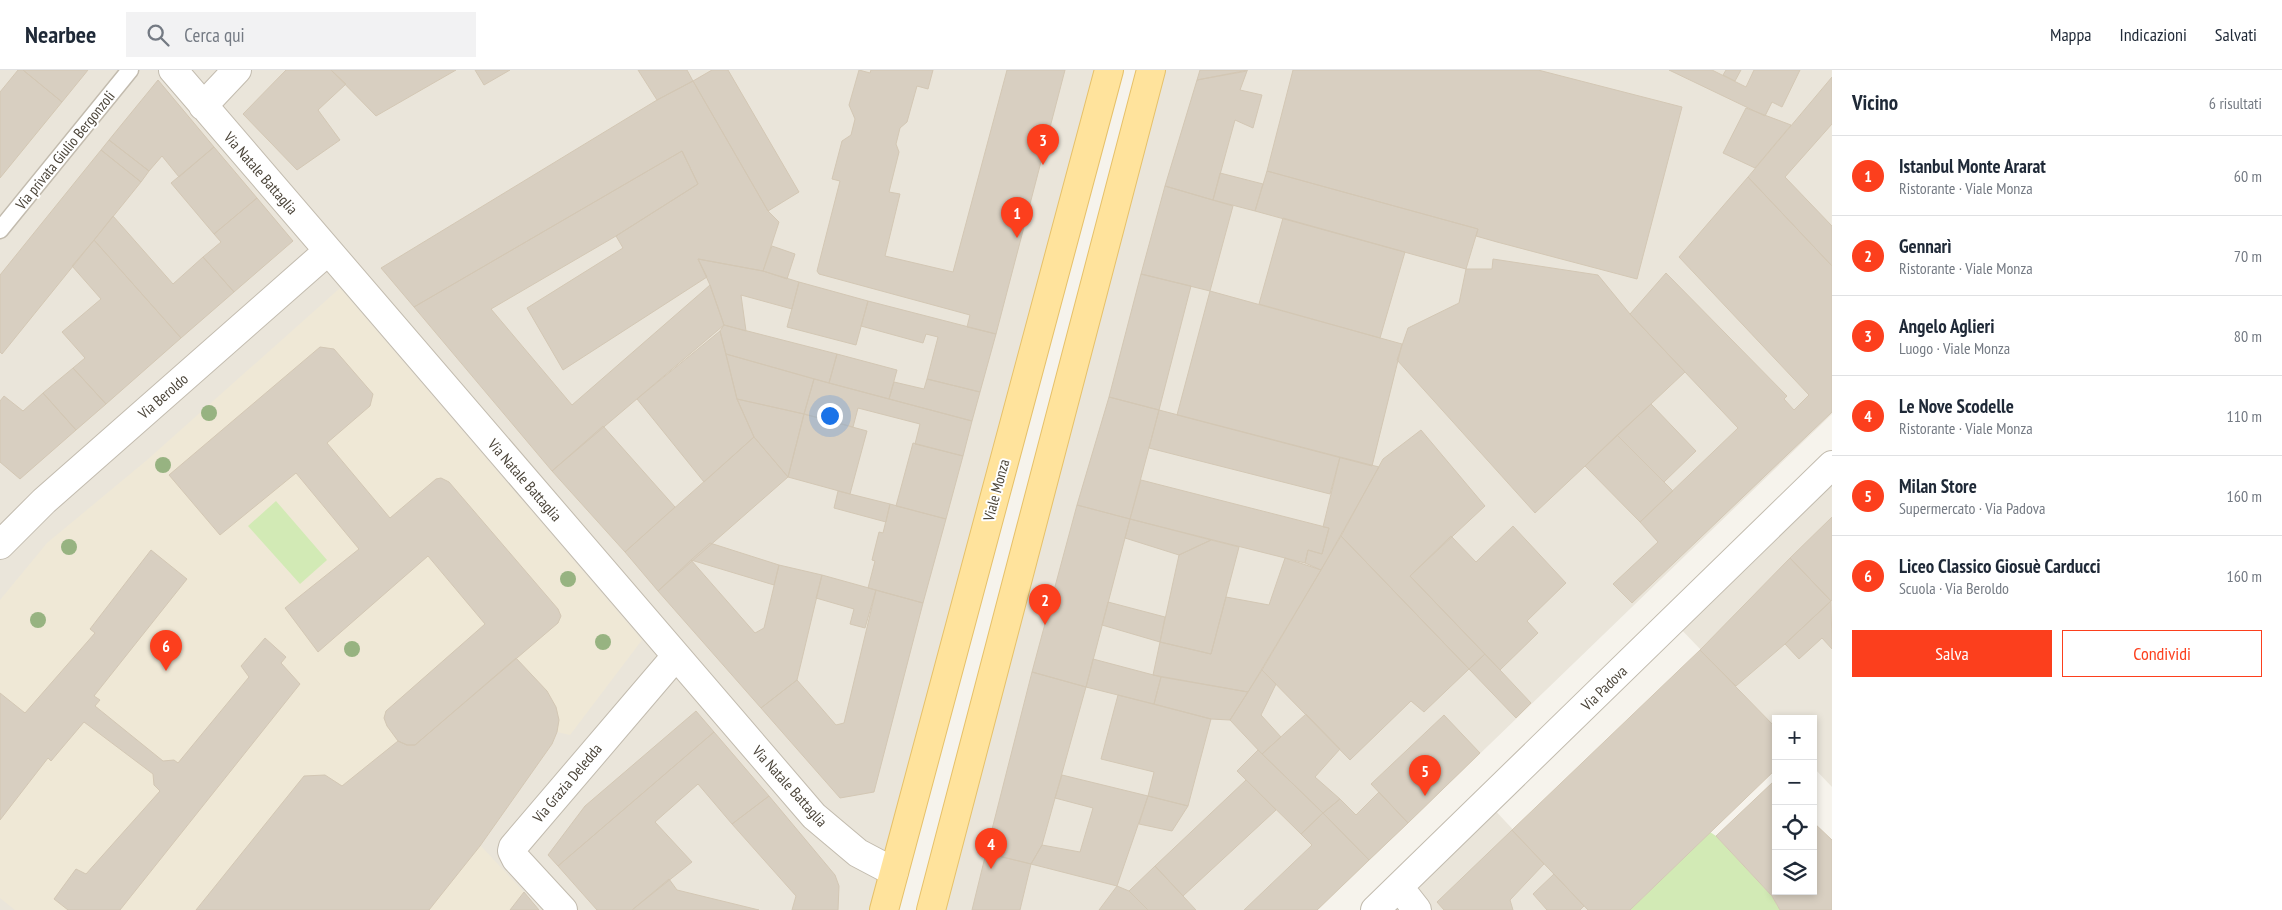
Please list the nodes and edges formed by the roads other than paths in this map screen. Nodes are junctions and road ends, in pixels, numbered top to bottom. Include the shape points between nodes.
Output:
1 (130, 70) edge
2 (173, 70) edge
3 (237, 70) edge
4 (1109, 70) edge
5 (1151, 70) edge
6 (202, 106) junction
7 (0, 230) edge
8 (328, 251) junction
9 (1832, 465) edge
10 (4, 531) edge
11 (676, 656) junction
12 (894, 872) junction
13 (1399, 887) junction
14 (563, 910) edge
15 (884, 910) edge
16 (931, 910) edge
17 (1375, 910) edge
18 (1417, 910) edge

1 - 7 lane, Via privata Giulio Bergonzoli
2 - 6 street, Via Natale Battaglia
3 - 6 street
4 - 12 main road, Viale Monza
5 - 16 main road
6 - 8 street, Via Natale Battaglia
8 - 10 street, Via Beroldo
8 - 11 street, Via Natale Battaglia
9 - 13 street, Via Padova
11 - 12 street, Via Natale Battaglia via 814,816 858,853
11 - 14 street, Via Grazia Deledda via 512,849 516,858
12 - 15 main road, Viale Monza
13 - 17 street, Via Padova
13 - 18 street

